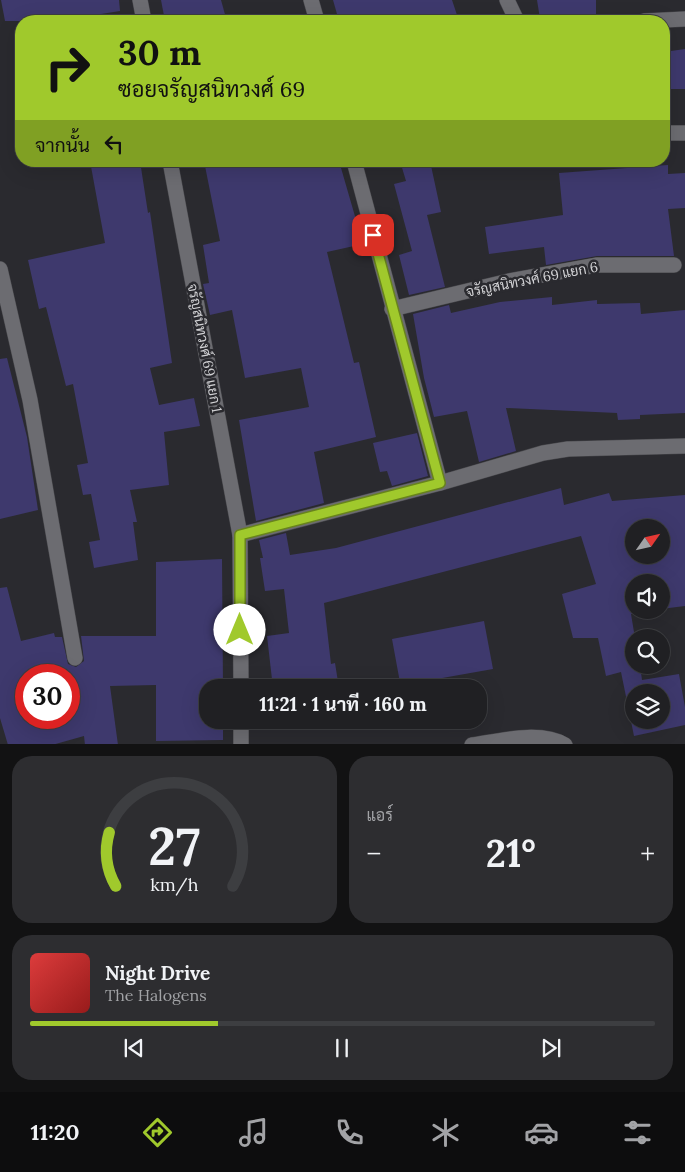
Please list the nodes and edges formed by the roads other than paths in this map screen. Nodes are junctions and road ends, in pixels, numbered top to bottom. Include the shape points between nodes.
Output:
1 (140, 0) edge
2 (312, 0) edge
3 (507, 0) edge
4 (143, 15) edge
5 (316, 15) edge
6 (514, 15) edge
7 (685, 19) edge
8 (670, 20) edge
9 (670, 133) edge
10 (685, 133) edge
11 (171, 167) edge
12 (356, 167) edge
13 (674, 265) dead end
14 (0, 269) edge
15 (392, 308) junction
16 (685, 446) edge
17 (440, 483) junction
18 (240, 535) junction
19 (75, 658) dead end
20 (240, 679) edge
21 (241, 729) edge
22 (241, 744) edge
23 (472, 744) edge
24 (565, 744) edge

1 - 4 street
2 - 5 street
3 - 6 street
7 - 8 street
9 - 10 street
11 - 18 street, จรัญสนิทวงศ์ 69 แยก 1
12 - 15 street
13 - 15 street, จรัญสนิทวงศ์ 69 แยก 6 via 597,266
14 - 19 street via 30,400
15 - 17 street
16 - 17 street via 568,449 542,453
17 - 18 street
18 - 20 street, จรัญสนิทวงศ์ 69 แยก 1
21 - 22 street
23 - 24 street via 533,738 558,740

